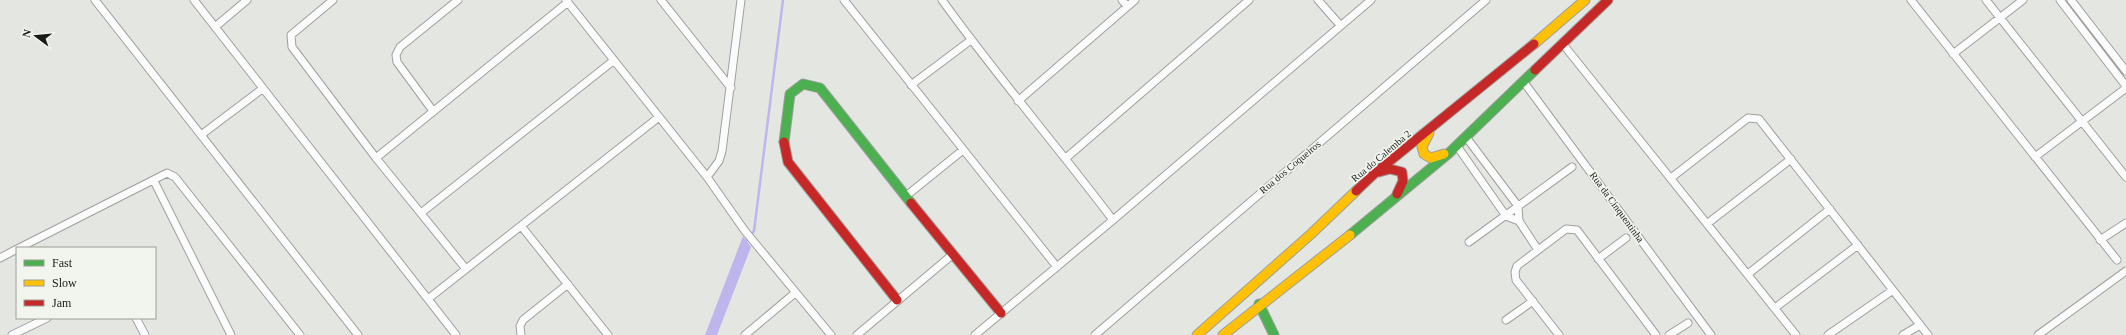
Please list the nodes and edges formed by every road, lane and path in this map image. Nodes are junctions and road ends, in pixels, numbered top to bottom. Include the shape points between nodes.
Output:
1 (95, 0) edge
2 (194, 0) edge
3 (247, 0) edge
4 (333, 0) edge
5 (458, 0) edge
6 (661, 0) edge
7 (741, 0) edge
8 (844, 0) edge
9 (942, 0) edge
10 (1122, 0) edge
11 (1135, 0) edge
12 (1249, 0) edge
13 (1318, 0) edge
14 (1371, 0) edge
15 (1486, 0) edge
16 (1585, 0) edge
17 (1608, 0) edge
18 (1911, 0) edge
19 (1986, 0) edge
20 (2023, 0) edge
21 (2060, 0) edge
22 (2071, 0) edge
23 (567, 1) edge
24 (1127, 6) junction
25 (2000, 17) junction
26 (1340, 24) junction
27 (215, 27) junction
28 (971, 40) junction
29 (1562, 43) junction
30 (1953, 54) junction
31 (613, 62) junction
32 (2126, 71) edge
33 (1523, 80) junction
34 (911, 85) junction
35 (2126, 87) edge
36 (731, 88) junction
37 (262, 89) junction
38 (1018, 101) junction
39 (433, 111) junction
40 (659, 118) junction
41 (2082, 122) junction
42 (1431, 129) junction
43 (202, 135) junction
44 (1466, 137) junction
45 (1457, 146) junction
46 (963, 150) junction
47 (1449, 153) junction
48 (2035, 157) junction
49 (376, 158) junction
50 (1066, 158) junction
51 (1791, 159) junction
52 (1572, 167) dead end
53 (1375, 173) junction
54 (707, 177) junction
55 (2126, 177) edge
56 (1671, 178) junction
57 (154, 181) junction
58 (906, 196) junction
59 (1394, 199) junction
60 (1518, 206) junction
61 (1830, 209) junction
62 (421, 213) junction
63 (1506, 216) junction
64 (1113, 220) junction
65 (1519, 221) junction
66 (1708, 223) junction
67 (2126, 223) edge
68 (522, 227) junction
69 (1626, 238) dead end
70 (2100, 240) junction
71 (1469, 242) dead end
72 (1858, 246) junction
73 (22, 247) edge
74 (16, 250) edge
75 (1538, 250) junction
76 (952, 255) junction
77 (0, 258) edge
78 (1598, 259) junction
79 (2117, 260) dead end
80 (1057, 266) junction
81 (466, 269) junction
82 (2126, 271) edge
83 (1748, 274) junction
84 (568, 284) junction
85 (1893, 290) junction
86 (795, 293) junction
87 (428, 299) junction
88 (898, 300) junction
89 (1533, 301) junction
90 (1259, 304) junction
91 (1775, 308) junction
92 (1001, 313) junction
93 (46, 319) edge
94 (137, 319) edge
95 (1506, 320) dead end
96 (1688, 323) dead end
97 (1920, 325) junction
98 (229, 334) edge
99 (12, 335) edge
100 (145, 335) edge
101 (300, 335) edge
102 (358, 335) edge
103 (456, 335) edge
104 (521, 335) edge
105 (608, 335) edge
106 (745, 335) edge
107 (831, 335) edge
108 (857, 335) edge
109 (976, 335) edge
110 (1095, 335) edge
111 (1197, 335) edge
112 (1223, 335) edge
113 (1274, 335) edge
114 (1559, 335) edge
115 (1656, 335) edge
116 (1669, 335) edge
117 (1711, 335) edge
118 (1796, 335) edge
119 (1828, 335) edge
120 (1903, 335) edge
121 (1928, 335) edge
122 (2038, 335) edge

1 - 43 street
2 - 27 street
3 - 27 street
4 - 49 street via 291,36 292,47
5 - 39 street via 400,47 396,55 397,62
6 - 36 street
7 - 36 street
8 - 34 street
9 - 28 street
10 - 24 street
11 - 24 street
12 - 50 street
13 - 26 street
14 - 26 street
15 - 110 street, Rua dos Coqueiros
16 - 42 main road, Rua do Calemba 2
17 - 29 main road
18 - 30 street
19 - 25 street
20 - 25 street
21 - 35 street
22 - 32 street
23 - 31 street
23 - 39 street
24 - 38 street
25 - 30 street
25 - 41 street
26 - 64 street
27 - 37 street
28 - 34 street
28 - 38 street
29 - 33 main road
29 - 56 street
30 - 48 street
31 - 40 street
31 - 62 street
33 - 44 main road
33 - 117 street, Rua da Cinquentinha
34 - 46 street
35 - 41 street
36 - 54 street via 722,151 719,161
37 - 43 street
37 - 87 street
38 - 50 street
39 - 49 street
40 - 54 street
40 - 68 street
41 - 48 street
41 - 55 street
42 - 47 main road via 1424,142 1424,154 1431,158
42 - 53 main road, Rua do Calemba 2
43 - 102 street via 243,191
44 - 45 main road
44 - 60 street
45 - 47 main road
45 - 63 street
46 - 58 street
46 - 80 street
47 - 59 main road
48 - 70 street
49 - 62 street
50 - 64 street
51 - 56 street via 1759,119 1752,117
51 - 61 street
51 - 66 street
52 - 60 street
53 - 59 main road via 1389,168 1402,172 1404,181
53 - 111 main road, Rua do Calemba 2 via 1311,234
54 - 86 street via 745,231
56 - 66 street
57 - 73 street
57 - 98 street
57 - 101 street via 167,173 175,177
58 - 76 main road
58 - 88 main road via 820,88 803,84 790,94 784,142 788,162
59 - 90 main road
60 - 63 street
60 - 65 street
61 - 72 street
61 - 83 street
62 - 81 street
63 - 65 street
63 - 71 street
64 - 80 street
65 - 75 street
66 - 83 street
67 - 70 street
68 - 81 street
68 - 84 street
69 - 78 street
70 - 79 street
72 - 85 street
72 - 91 street
74 - 77 street
75 - 78 street via 1566,228 1570,228 1577,230
75 - 89 street via 1517,266 1515,272 1516,280
76 - 88 street
76 - 92 main road
78 - 115 street
80 - 92 street
81 - 87 street
82 - 122 street
83 - 91 street
84 - 104 street via 523,320 520,326
84 - 105 street
85 - 97 street
85 - 119 street
86 - 106 street
86 - 107 street
87 - 103 street
88 - 108 street
89 - 95 street
89 - 114 street
90 - 112 main road
90 - 113 main road
91 - 118 street
92 - 109 street
93 - 99 street
94 - 100 street
96 - 116 street
97 - 120 street
97 - 121 street

